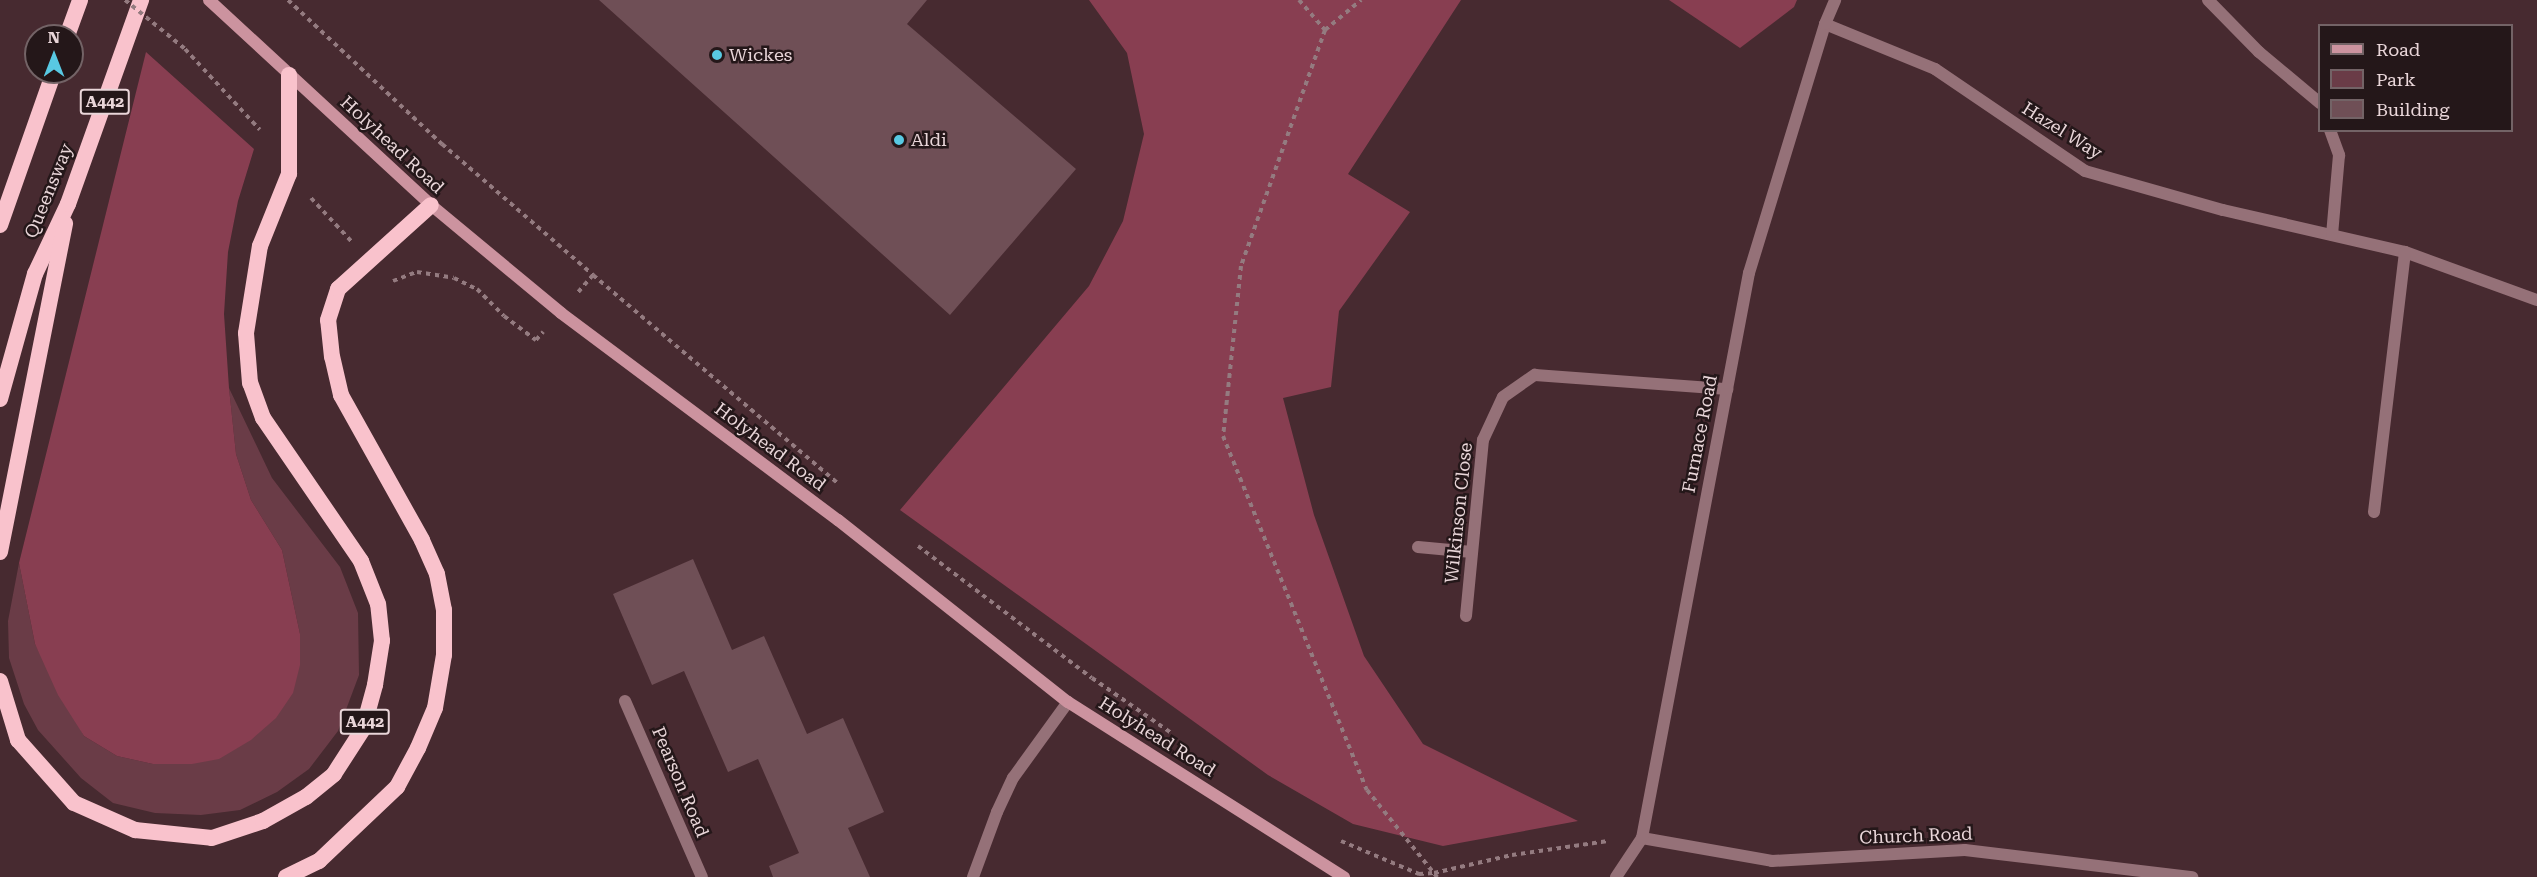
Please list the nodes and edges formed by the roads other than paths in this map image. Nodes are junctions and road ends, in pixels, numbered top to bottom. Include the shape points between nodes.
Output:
1 (80, 0) edge
2 (141, 0) edge
3 (209, 0) edge
4 (1835, 0) edge
5 (2208, 0) edge
6 (71, 24) edge
7 (1825, 24) junction
8 (289, 75) junction
9 (50, 84) edge
10 (2318, 102) edge
11 (2331, 132) edge
12 (68, 204) junction
13 (431, 205) junction
14 (0, 225) edge
15 (2332, 235) junction
16 (2405, 252) junction
17 (2537, 300) edge
18 (1727, 389) junction
19 (0, 399) edge
20 (2374, 512) dead end
21 (1418, 547) dead end
22 (0, 552) edge
23 (1472, 552) junction
24 (1466, 616) dead end
25 (0, 681) edge
26 (625, 701) dead end
27 (1068, 702) junction
28 (1641, 838) junction
29 (286, 877) edge
30 (702, 877) edge
31 (973, 877) edge
32 (1344, 877) edge
33 (1616, 877) edge
34 (2192, 877) edge

1 - 6 highway
2 - 12 highway, Queensway / A442
3 - 8 main road, Holyhead Road
4 - 7 street, Furnace Road
5 - 10 street via 2259,52
7 - 15 street, Hazel Way via 1935,69 2085,171 2223,210
7 - 18 street, Furnace Road via 1749,273
8 - 13 main road, Holyhead Road
8 - 25 highway, A442 via 289,174 260,246 246,333 250,383 263,418 361,561 378,604 382,641 363,729 334,774 263,821 212,838 135,830 74,803 18,740
9 - 14 highway, Queensway
11 - 15 street via 2340,155
12 - 19 highway, Queensway / A442 via 35,274
12 - 22 highway, A442
13 - 27 main road, Holyhead Road via 561,313 838,520
13 - 29 highway via 338,290 328,320 341,395 422,540 436,574 444,621 444,655 435,708 397,787 319,861
15 - 16 street, Hazel Way
16 - 17 street, Hazel Way
16 - 20 street
18 - 23 street, Wilkinson Close via 1536,375 1503,397 1484,440
18 - 28 street, Furnace Road
21 - 23 street
23 - 24 street, Wilkinson Close
26 - 30 street, Pearson Road
27 - 31 street via 1013,778
27 - 32 main road, Holyhead Road
28 - 33 street, Furnace Road
28 - 34 street, Church Road via 1772,861 1965,850

